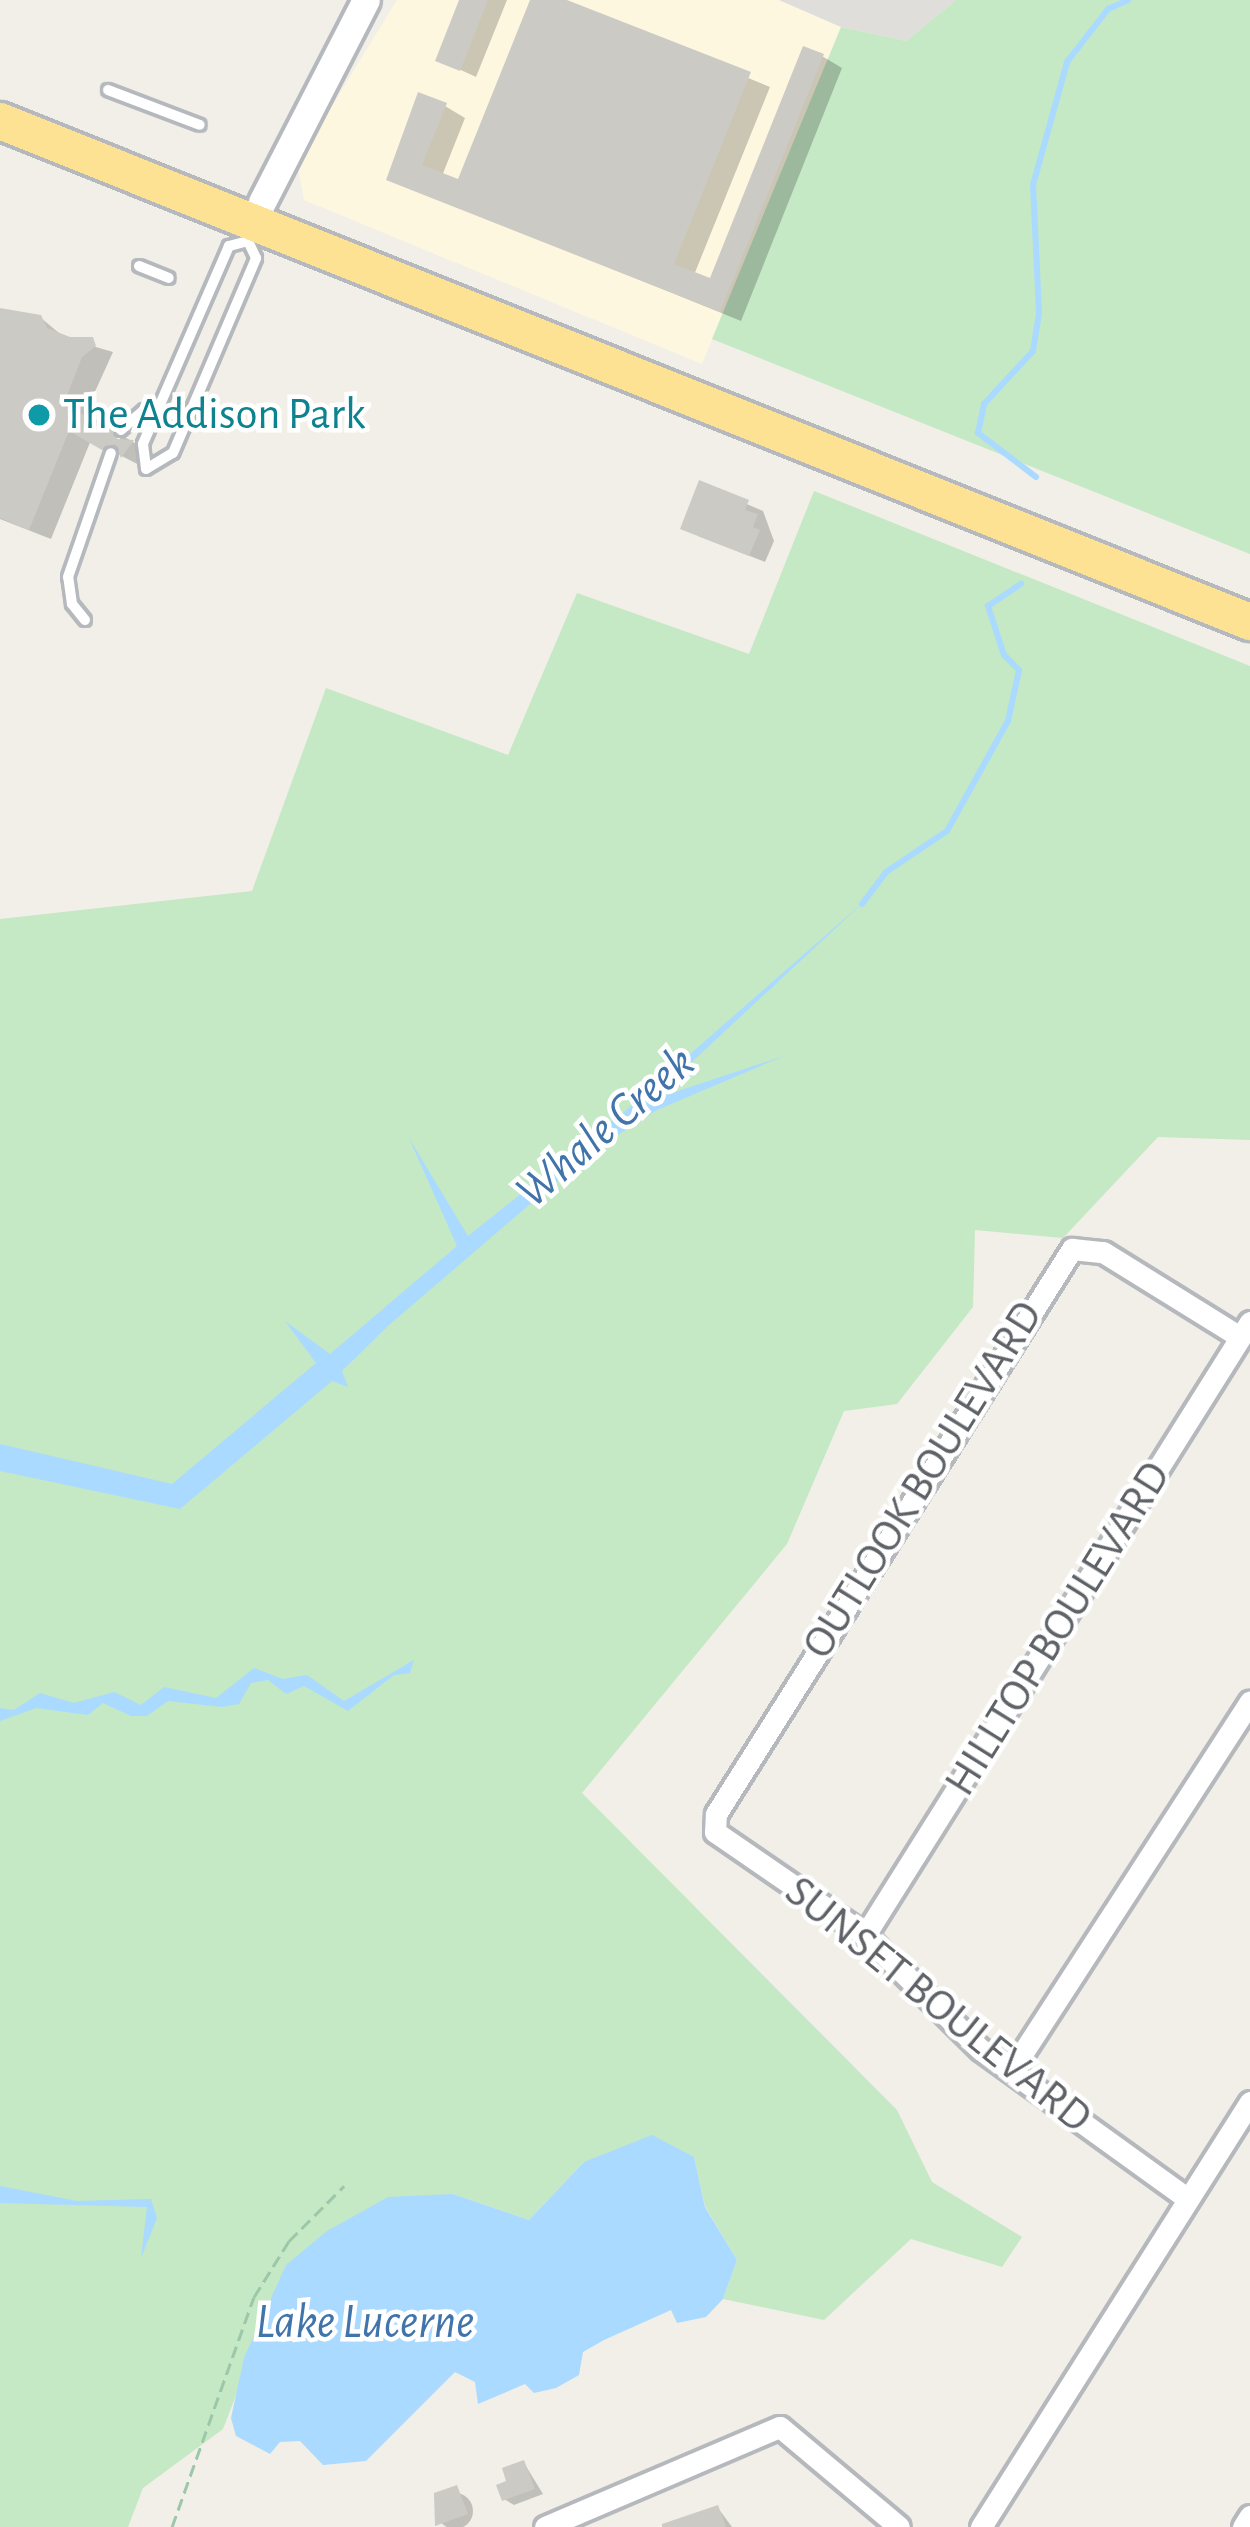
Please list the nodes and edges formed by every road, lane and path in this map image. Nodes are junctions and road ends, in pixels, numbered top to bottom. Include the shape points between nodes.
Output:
1 (366, 0) edge
2 (108, 90) dead end
3 (0, 97) edge
4 (0, 121) edge
5 (200, 125) dead end
6 (255, 222) junction
7 (139, 266) dead end
8 (169, 278) dead end
9 (158, 409) junction
10 (188, 418) junction
11 (121, 430) dead end
12 (111, 453) dead end
13 (1250, 597) edge
14 (85, 620) dead end
15 (1250, 622) edge
16 (1245, 1330) edge
17 (1250, 1701) edge
18 (763, 1739) joint
19 (866, 1935) junction
20 (1011, 2071) junction
21 (1250, 2102) edge
22 (344, 2186) dead end
23 (1188, 2199) junction
24 (1250, 2516) edge
25 (172, 2527) edge
26 (545, 2527) edge
27 (899, 2527) edge
28 (981, 2527) edge
29 (1243, 2527) edge

1 - 6 street
2 - 5 lane
3 - 6 highway
4 - 6 highway
6 - 9 lane via 229,246
6 - 10 lane via 256,258
6 - 13 highway
6 - 15 highway
7 - 8 lane
9 - 10 lane
9 - 10 lane via 143,444 146,469 172,453
9 - 11 lane via 135,414
12 - 14 lane via 68,578 72,604
16 - 18 street, OUTLOOK BOULEVARD via 1103,1252 1072,1249
16 - 19 street, HILLTOP BOULEVARD
17 - 20 street
18 - 19 street, SUNSET BOULEVARD via 716,1814 715,1832
19 - 20 street, SUNSET BOULEVARD
20 - 23 street, SUNSET BOULEVARD
21 - 23 street
22 - 25 path via 289,2241 254,2297
23 - 28 street
24 - 29 street
26 - 27 street via 780,2427

